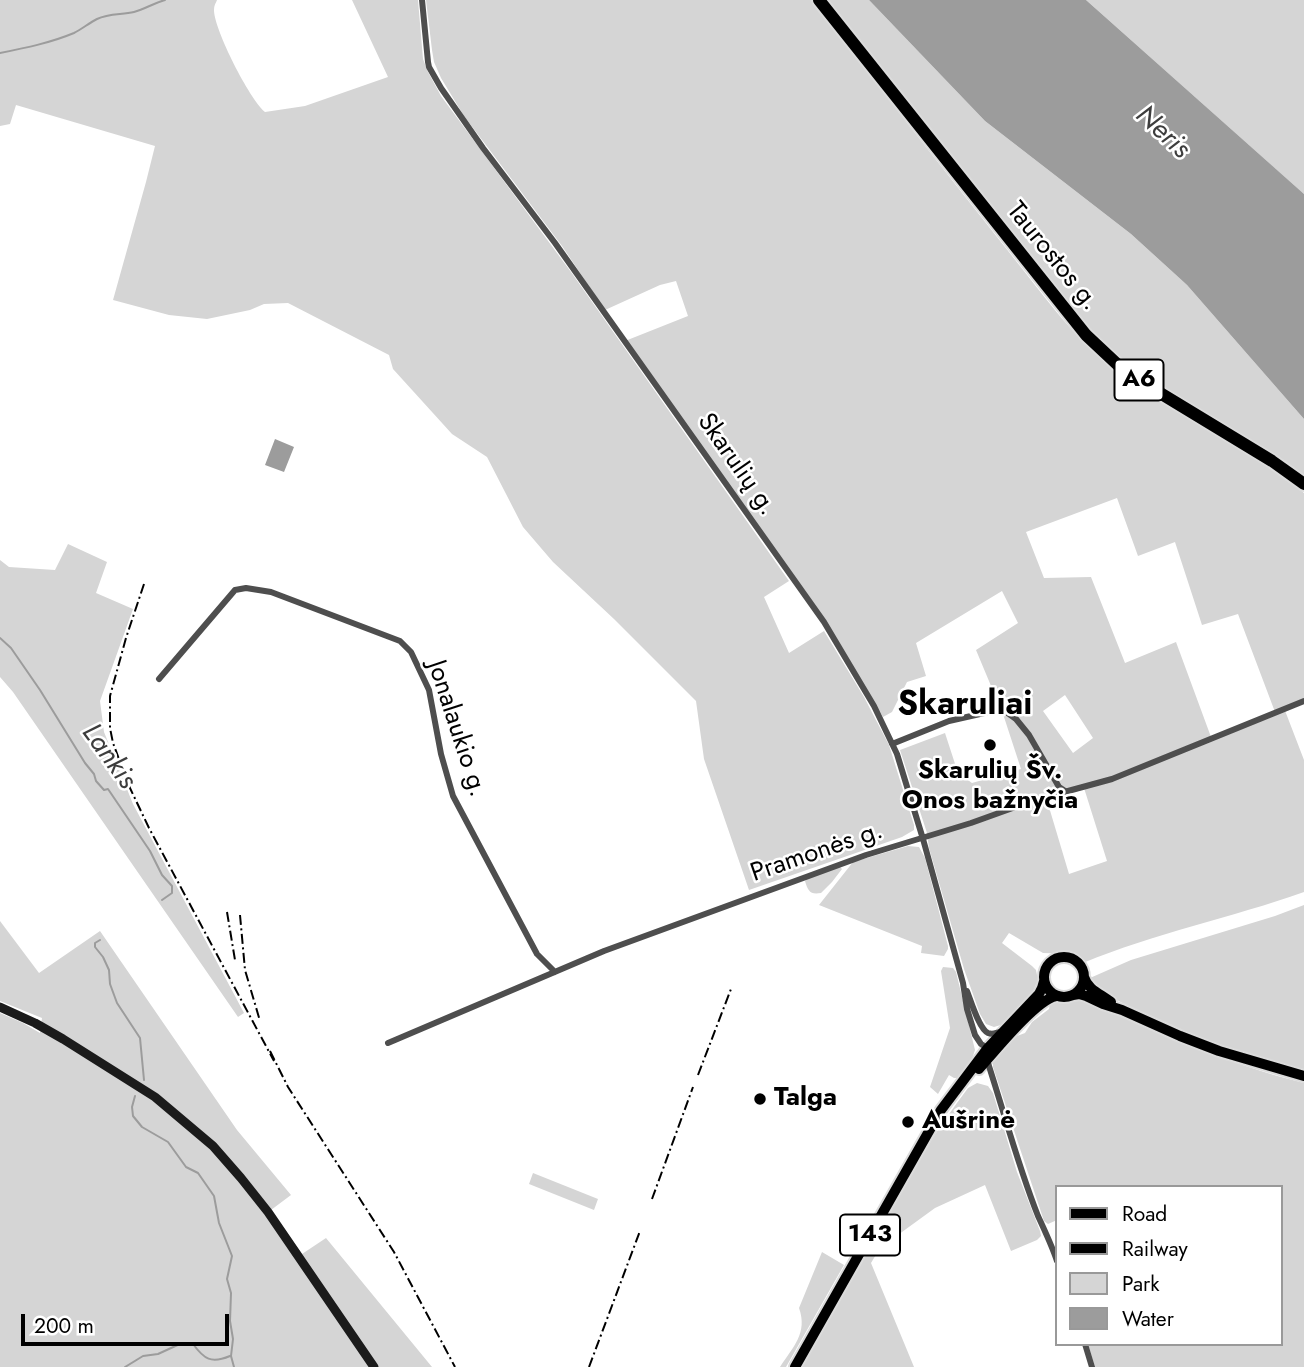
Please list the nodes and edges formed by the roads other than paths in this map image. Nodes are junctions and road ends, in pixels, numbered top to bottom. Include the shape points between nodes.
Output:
1 (422, 0) edge
2 (820, 0) edge
3 (1304, 484) edge
4 (159, 679) dead end
5 (1304, 701) edge
6 (892, 744) junction
7 (1065, 791) junction
8 (923, 839) junction
9 (555, 972) junction
10 (1084, 977) junction
11 (1044, 981) junction
12 (963, 983) junction
13 (1073, 995) junction
14 (1056, 996) junction
15 (0, 1007) edge
16 (1122, 1010) junction
17 (1002, 1031) junction
18 (388, 1043) dead end
19 (990, 1052) junction
20 (1304, 1076) edge
21 (1056, 1258) edge
22 (1086, 1346) edge
23 (374, 1367) edge
24 (795, 1367) edge
25 (1092, 1367) edge

1 - 6 street, Skarulių g. via 429,67 441,88 824,622
2 - 3 highway, Taurostos g. / A6 via 1086,335 1137,379
4 - 9 street, Jonalaukio g. via 235,590 246,588 271,592 400,641 411,652 429,690 453,796 537,954
5 - 7 street, Pramonės g. via 1112,779
6 - 7 street via 950,721 1002,709 1029,735
6 - 8 street, Skarulių g.
7 - 8 street, Pramonės g.
8 - 9 street, Pramonės g. via 797,879
8 - 12 street, Skarulių g.
9 - 18 street, Pramonės g.
10 - 11 main road, 143 via 1077,962 1061,957 1047,965
10 - 13 main road
10 - 16 main road, 143 via 1090,988
11 - 14 main road
11 - 17 main road, 143 via 1039,994
12 - 17 street, Skarulių g. via 985,1030
12 - 19 street, Skarulių g. via 975,1035
13 - 14 main road, 143
13 - 16 main road, 143
14 - 19 main road, 143 via 1044,1000
15 - 23 main road via 63,1039 155,1097 213,1146 268,1212
16 - 20 main road, 143 via 1219,1051
17 - 19 main road, 143
19 - 21 street, Skarulių g. via 1026,1181
19 - 24 main road, 143 via 922,1144
22 - 25 street

